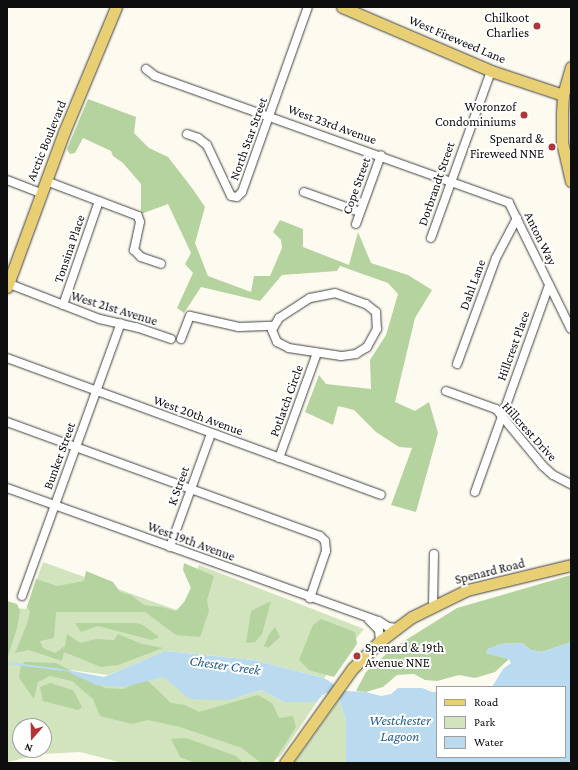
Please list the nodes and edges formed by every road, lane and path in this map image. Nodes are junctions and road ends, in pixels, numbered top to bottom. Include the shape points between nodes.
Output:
1 (116, 7) edge
2 (308, 7) edge
3 (342, 7) edge
4 (571, 67) edge
5 (146, 69) dead end
6 (491, 71) junction
7 (563, 95) junction
8 (270, 116) junction
9 (187, 134) dead end
10 (381, 156) junction
11 (7, 180) edge
12 (451, 180) junction
13 (46, 181) junction
14 (571, 181) edge
15 (304, 192) dead end
16 (41, 193) junction
17 (100, 201) junction
18 (510, 203) joint
19 (360, 212) junction
20 (517, 218) junction
21 (356, 224) dead end
22 (431, 238) dead end
23 (161, 264) dead end
24 (7, 284) edge
25 (549, 285) junction
26 (63, 305) junction
27 (121, 324) junction
28 (273, 326) junction
29 (571, 329) edge
30 (171, 339) dead end
31 (181, 339) dead end
32 (317, 353) junction
33 (7, 358) edge
34 (457, 364) dead end
35 (446, 391) dead end
36 (96, 392) junction
37 (502, 416) junction
38 (7, 422) edge
39 (211, 434) junction
40 (76, 447) junction
41 (279, 458) junction
42 (571, 484) edge
43 (7, 488) edge
44 (191, 489) junction
45 (475, 492) dead end
46 (381, 495) dead end
47 (55, 505) junction
48 (170, 547) junction
49 (434, 554) dead end
50 (571, 565) edge
51 (22, 596) dead end
52 (310, 598) junction
53 (433, 605) junction
54 (367, 618) junction
55 (398, 628) junction
56 (380, 641) junction
57 (284, 763) edge

1 - 13 main road, Arctic Boulevard
2 - 8 street, North Star Street
3 - 6 main road, West Fireweed Lane
4 - 7 main road
5 - 8 street, West 23rd Avenue via 155,76
6 - 7 main road, West Fireweed Lane
6 - 12 street, Dorbrandt Street
7 - 14 main road via 562,142
8 - 9 street, North Star Street via 245,184 237,197 232,196 207,145
8 - 10 street, West 23rd Avenue
10 - 12 street, West 23rd Avenue
10 - 19 street, Cope Street
11 - 16 street
12 - 18 street, West 23rd Avenue
12 - 22 street, Dorbrandt Street
13 - 16 main road, Arctic Boulevard
13 - 17 street
15 - 19 street
16 - 24 main road, Arctic Boulevard
17 - 23 street via 140,218 134,250 141,257
17 - 26 street, Tonsina Place
18 - 20 street, Anton Way
19 - 21 street, Cope Street
20 - 25 street, Anton Way
20 - 34 street, Dahl Lane via 496,258
24 - 26 street, West 21st Avenue
25 - 29 street, Anton Way
25 - 37 street, Hillcrest Place
26 - 27 street, West 21st Avenue
27 - 30 street, West 21st Avenue
27 - 36 street, Bunker Street
28 - 31 street via 240,327 190,316
28 - 32 street via 274,338 280,345
28 - 32 street via 279,318 304,301 324,293 342,295 374,309 378,324 367,347 348,356
32 - 41 street, Potlatch Circle
33 - 36 street, West 20th Avenue
35 - 37 street, Hillcrest Drive via 496,409
36 - 39 street, West 20th Avenue
36 - 40 street, Bunker Street
37 - 42 street, Hillcrest Drive via 543,466 553,475
37 - 45 street, Hillcrest Place
38 - 40 street
39 - 41 street, West 20th Avenue
39 - 44 street, K Street
40 - 44 street
40 - 47 street, Bunker Street
41 - 46 street, West 20th Avenue
43 - 47 street, West 19th Avenue
44 - 48 street, K Street
44 - 52 street via 320,536 325,541 326,551
47 - 48 street, West 19th Avenue
47 - 51 street, Bunker Street
48 - 52 street, West 19th Avenue
49 - 53 street
50 - 53 main road, Spenard Road via 467,590
52 - 54 street, West 19th Avenue
53 - 55 main road, Spenard Road
54 - 55 street, West 19th Avenue via 388,627
54 - 56 street via 379,630
55 - 56 main road, Spenard Road
56 - 57 main road, Spenard Road via 352,668

